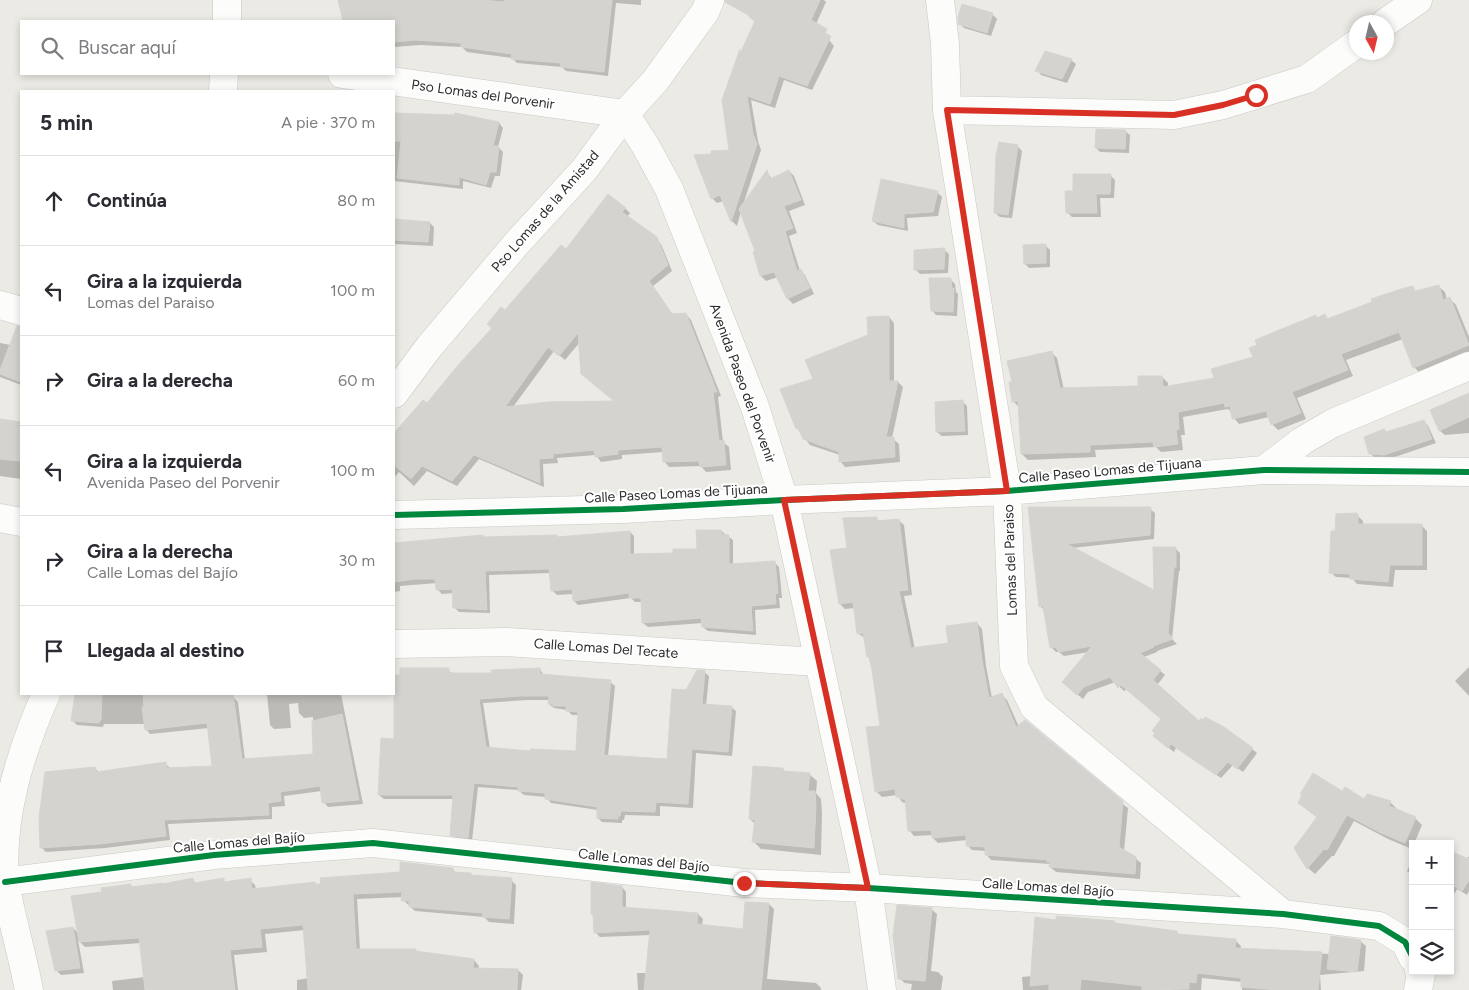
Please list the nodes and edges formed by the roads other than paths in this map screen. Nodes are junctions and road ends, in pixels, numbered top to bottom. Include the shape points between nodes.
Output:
1 (228, 0) edge
2 (710, 0) edge
3 (940, 0) edge
4 (1418, 0) edge
5 (1394, 16) edge
6 (227, 20) edge
7 (1349, 49) edge
8 (224, 75) edge
9 (349, 75) edge
10 (223, 90) edge
11 (947, 110) junction
12 (625, 114) junction
13 (0, 305) edge
14 (20, 311) edge
15 (1469, 366) edge
16 (395, 393) edge
17 (1264, 470) junction
18 (1469, 472) edge
19 (1007, 491) junction
20 (784, 500) junction
21 (395, 514) edge
22 (0, 518) edge
23 (20, 522) edge
24 (395, 644) edge
25 (818, 662) junction
26 (46, 695) edge
27 (5, 882) junction
28 (868, 888) junction
29 (1283, 914) junction
30 (1409, 951) edge
31 (1421, 975) edge
32 (29, 990) edge
33 (882, 990) edge
34 (1418, 990) edge

1 - 6 street
2 - 12 street, Pso Lomas de la Amistad via 705,12 654,81
3 - 11 street, Lomas del Paraiso
4 - 5 street
7 - 11 street via 1306,79 1223,105 1174,115
8 - 10 street
9 - 12 street, Pso Lomas del Porvenir
11 - 19 street, Lomas del Paraiso
12 - 16 street, Pso Lomas de la Amistad via 584,170 517,242
12 - 20 street, Avenida Paseo del Porvenir via 669,188 755,407
13 - 14 street
15 - 17 street via 1333,423 1302,441
17 - 18 street, Calle Paseo Lomas de Tijuana
17 - 19 street, Calle Paseo Lomas de Tijuana
19 - 20 street, Calle Paseo Lomas de Tijuana
19 - 29 street, Lomas del Paraiso via 1014,666 1034,707
20 - 21 street, Calle Paseo Lomas de Tijuana via 623,509
20 - 25 street, Avenida Paseo del Porvenir
22 - 23 street
24 - 25 street, Calle Lomas Del Tecate via 506,642
25 - 28 street, Avenida Paseo del Porvenir
26 - 27 street via 11,795 6,828
27 - 28 street, Calle Lomas del Bajío via 214,855 373,843 744,883
27 - 32 street
28 - 29 street, Calle Lomas del Bajío
28 - 33 street, Avenida Paseo del Porvenir
29 - 30 street, Calle Lomas del Bajío via 1379,926 1404,942
31 - 34 street

